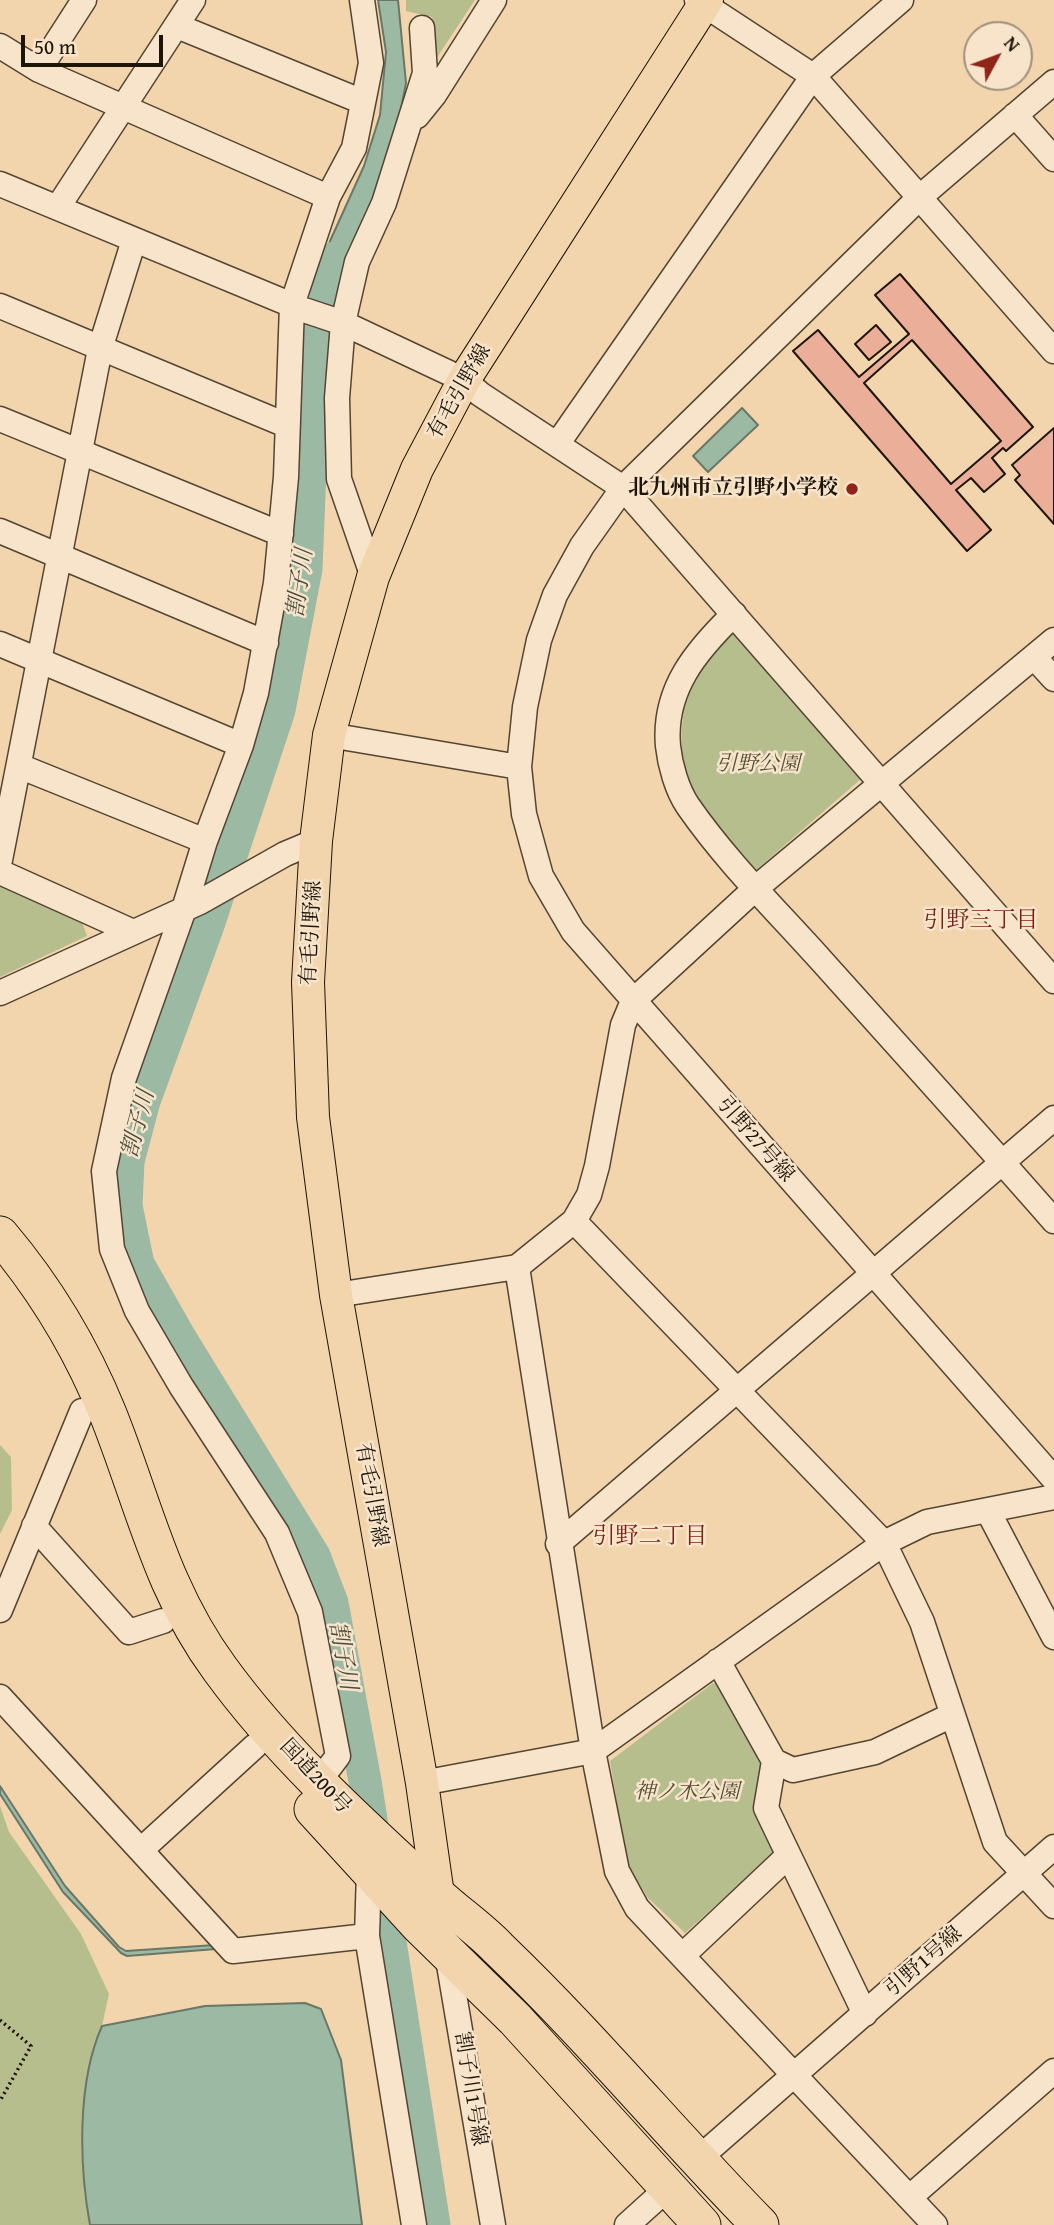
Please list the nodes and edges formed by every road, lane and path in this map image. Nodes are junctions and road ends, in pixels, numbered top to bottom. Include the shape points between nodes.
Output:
1 (84, 0) edge
2 (193, 0) edge
3 (362, 0) edge
4 (494, 0) edge
5 (901, 0) edge
6 (703, 2) edge
7 (177, 26) junction
8 (422, 28) dead end
9 (0, 46) edge
10 (39, 70) junction
11 (813, 76) junction
12 (1054, 82) edge
13 (363, 102) junction
14 (123, 106) junction
15 (1015, 115) junction
16 (410, 125) junction
17 (1054, 159) edge
18 (0, 184) edge
19 (328, 197) junction
20 (920, 197) junction
21 (58, 207) junction
22 (134, 240) junction
23 (0, 306) edge
24 (298, 307) junction
25 (343, 323) junction
26 (100, 349) junction
27 (1054, 351) edge
28 (464, 380) junction
29 (0, 419) edge
30 (286, 425) junction
31 (558, 443) junction
32 (79, 451) junction
33 (623, 488) junction
34 (0, 531) edge
35 (281, 534) junction
36 (58, 555) junction
37 (373, 578) junction
38 (734, 614) junction
39 (1054, 640) edge
40 (266, 643) junction
41 (0, 644) edge
42 (1034, 657) junction
43 (38, 659) junction
44 (1054, 679) edge
45 (329, 735) junction
46 (242, 745) junction
47 (19, 766) junction
48 (519, 767) junction
49 (880, 783) junction
50 (205, 841) junction
51 (316, 841) junction
52 (0, 860) edge
53 (0, 872) edge
54 (756, 888) junction
55 (192, 905) junction
56 (131, 931) junction
57 (1054, 981) edge
58 (0, 993) edge
59 (634, 1001) junction
60 (1054, 1118) edge
61 (1002, 1161) junction
62 (574, 1221) junction
63 (1054, 1221) edge
64 (0, 1235) edge
65 (517, 1268) junction
66 (0, 1269) edge
67 (873, 1273) junction
68 (336, 1295) junction
69 (738, 1391) junction
70 (82, 1411) junction
71 (1054, 1479) edge
72 (1054, 1497) edge
73 (988, 1511) junction
74 (34, 1526) junction
75 (884, 1543) junction
76 (558, 1544) junction
77 (0, 1610) edge
78 (163, 1621) junction
79 (1054, 1637) edge
80 (718, 1661) junction
81 (0, 1697) edge
82 (953, 1715) junction
83 (255, 1746) junction
84 (593, 1751) junction
85 (774, 1761) junction
86 (319, 1781) junction
87 (422, 1783) junction
88 (1054, 1847) edge
89 (141, 1850) junction
90 (788, 1856) junction
91 (369, 1872) junction
92 (1025, 1873) junction
93 (424, 1898) junction
94 (1054, 1906) edge
95 (367, 1936) junction
96 (447, 1952) junction
97 (682, 1956) junction
98 (865, 2014) junction
99 (0, 2020) edge
100 (1054, 2071) edge
101 (793, 2076) junction
102 (0, 2101) edge
103 (697, 2160) junction
104 (669, 2188) junction
105 (910, 2197) junction
106 (414, 2225) edge
107 (493, 2225) edge
108 (627, 2225) edge
109 (703, 2225) edge
110 (758, 2225) edge
111 (935, 2225) edge

1 - 10 street
2 - 7 street
3 - 13 street via 371,63
4 - 16 street
5 - 11 street
6 - 11 street
6 - 28 main road, 有毛引野線
7 - 13 street
7 - 14 street
8 - 16 street via 425,73
9 - 10 street
10 - 14 street
11 - 20 street
11 - 31 street
12 - 15 street, 引野27号線
13 - 19 street via 354,148
14 - 19 street
14 - 21 street
15 - 17 street
15 - 20 street, 引野27号線
16 - 25 street via 384,203 357,262
18 - 21 street
19 - 24 street
20 - 27 street
20 - 33 street, 引野27号線
21 - 22 street
22 - 24 street
22 - 26 street
23 - 26 street
24 - 25 street
24 - 30 street
25 - 28 street
25 - 37 street via 337,398 339,479
26 - 30 street
26 - 32 street
28 - 31 street
28 - 37 main road, 有毛引野線 via 417,469
29 - 32 street
30 - 35 street
31 - 33 street
32 - 35 street
32 - 36 street
33 - 38 street
33 - 48 street, 引野27号線 via 582,546 555,596 539,639 524,707
34 - 36 street
35 - 40 street
36 - 40 street
36 - 43 street
37 - 45 main road, 有毛引野線
38 - 49 street
38 - 54 street via 686,666 675,692 668,746 687,805
39 - 42 street
40 - 46 street
41 - 43 street
42 - 44 street
42 - 49 street
43 - 46 street
43 - 47 street
45 - 48 street
45 - 51 main road, 有毛引野線
46 - 50 street
47 - 50 street
47 - 52 street
48 - 59 street, 引野27号線 via 524,814 541,876 573,931
49 - 54 street
49 - 57 street
50 - 55 street
51 - 55 street
51 - 68 main road, 有毛引野線 via 308,982 313,1117
53 - 56 street
54 - 59 street
54 - 61 street
55 - 56 street
55 - 86 street via 124,1078 104,1171 112,1249 137,1311 277,1533 310,1612 338,1756
56 - 58 street
59 - 62 street via 623,1024 597,1166 589,1195
59 - 67 street, 引野27号線
60 - 61 street
61 - 63 street
61 - 67 street
62 - 65 street
62 - 69 street
64 - 86 highway, 国道200号 via 30,1271 74,1344 107,1413 151,1542 185,1613 220,1669
65 - 68 street
65 - 76 street
66 - 70 highway, 国道200号 via 51,1345
67 - 69 street
67 - 71 street, 引野27号線
68 - 87 main road, 有毛引野線
69 - 75 street
69 - 76 street
70 - 74 street
70 - 78 highway, 国道200号 via 133,1555
72 - 73 street
73 - 75 street via 927,1522
73 - 79 street
74 - 77 street
74 - 78 street via 129,1632
75 - 80 street
75 - 82 street via 922,1622
76 - 84 street
78 - 83 highway, 国道200号 via 207,1691
80 - 84 street
80 - 85 street
81 - 89 street
82 - 85 street via 875,1752 793,1770
82 - 92 street via 995,1842
83 - 89 street
83 - 91 highway, 国道200号
84 - 87 street
84 - 97 street via 617,1871 637,1908
85 - 90 street via 766,1808
86 - 93 highway, 国道200号
87 - 93 main road, 有毛引野線
88 - 92 street, 引野1号線
89 - 95 street via 233,1951
90 - 97 street
90 - 98 street
91 - 93 highway, 国道200号
91 - 95 street
92 - 94 street
92 - 98 street, 引野1号線
93 - 96 highway, 国道200号
93 - 103 highway, 国道200号 via 482,1932 546,1994
95 - 106 street
96 - 104 highway, 国道200号 via 515,2019
96 - 107 street, 割子川1号線
97 - 101 street
98 - 101 street, 引野1号線
99 - 102 path via 31,2046
100 - 105 street
101 - 103 street, 引野1号線
101 - 105 street
103 - 110 highway, 国道200号
104 - 108 street
104 - 109 highway, 国道200号
105 - 111 street

